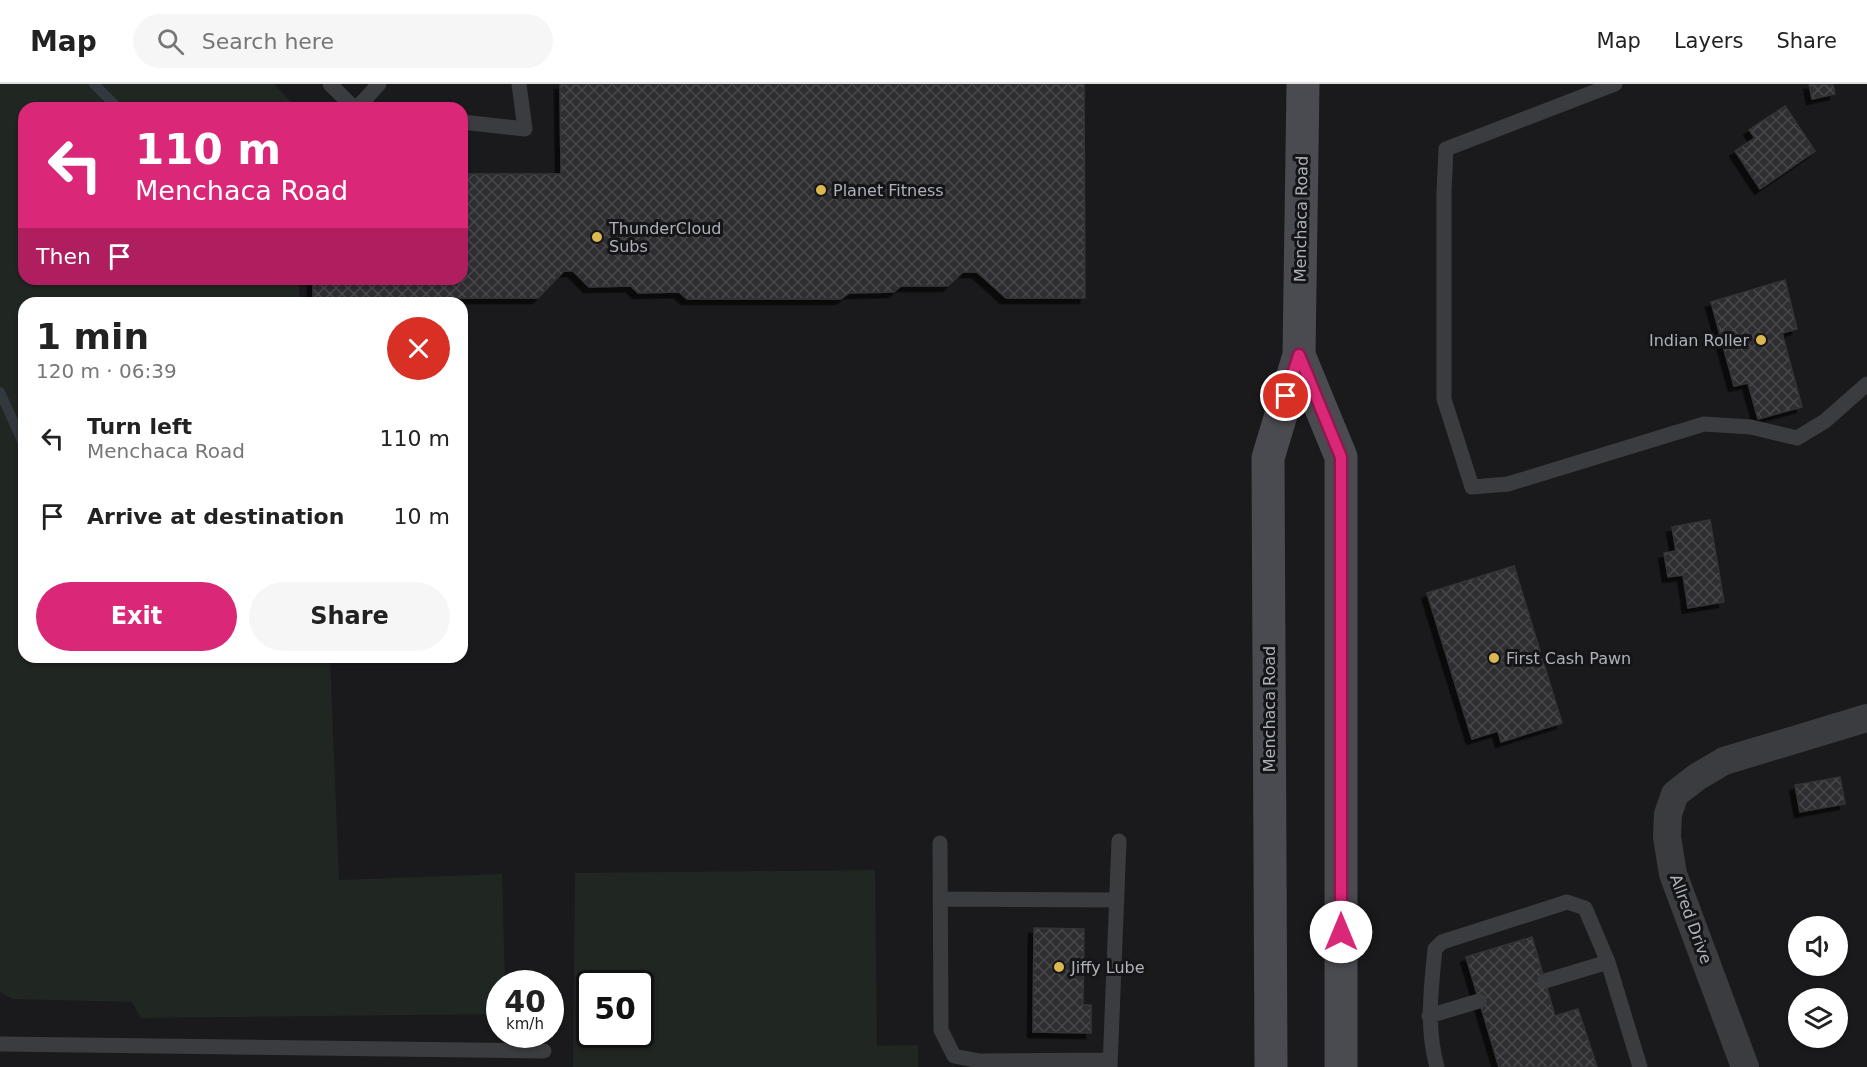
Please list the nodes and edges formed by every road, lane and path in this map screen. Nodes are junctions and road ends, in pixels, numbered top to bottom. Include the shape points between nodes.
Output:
1 (330, 84) edge
2 (379, 84) edge
3 (519, 84) edge
4 (1303, 84) edge
5 (1616, 84) edge
6 (350, 102) edge
7 (362, 102) edge
8 (468, 123) edge
9 (1299, 355) junction
10 (1867, 384) edge
11 (1867, 718) edge
12 (1119, 841) dead end
13 (940, 843) dead end
14 (940, 899) junction
15 (1117, 900) junction
16 (1608, 962) junction
17 (1545, 981) dead end
18 (1479, 1001) dead end
19 (1429, 1016) junction
20 (0, 1044) edge
21 (544, 1051) dead end
22 (1110, 1064) edge
23 (1270, 1067) edge
24 (1341, 1067) edge
25 (1437, 1067) edge
26 (1640, 1067) edge
27 (1745, 1067) edge

1 - 6 lane
2 - 7 lane
3 - 8 lane via 525,129
4 - 9 main road, Menchaca Road
5 - 10 lane via 1446,149 1444,399 1472,487 1508,484 1704,424 1751,426 1797,438 1825,421
9 - 23 main road, Menchaca Road via 1268,458
9 - 24 main road, Menchaca Road via 1341,457
11 - 27 street, Allred Drive via 1724,761 1675,794 1668,814 1673,874
12 - 15 lane
13 - 14 lane
14 - 15 lane
14 - 22 lane via 941,1030 954,1056 980,1061
15 - 22 lane
16 - 17 lane
16 - 19 lane via 1584,908 1567,902 1442,942 1435,949
16 - 26 lane
18 - 19 lane
19 - 25 lane
20 - 21 lane

